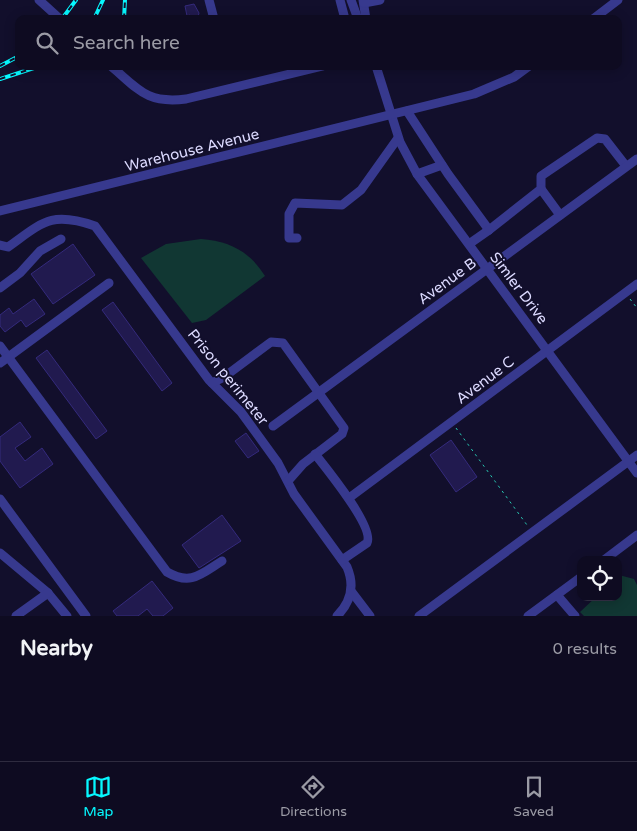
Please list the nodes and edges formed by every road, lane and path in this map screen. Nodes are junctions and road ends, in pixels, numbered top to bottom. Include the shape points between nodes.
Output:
1 (39, 0) edge
2 (209, 0) edge
3 (340, 0) edge
4 (351, 0) edge
5 (380, 0) edge
6 (618, 0) edge
7 (363, 2) edge
8 (56, 15) edge
9 (213, 15) edge
10 (344, 15) edge
11 (357, 15) edge
12 (365, 15) edge
13 (598, 15) edge
14 (116, 70) edge
15 (306, 70) edge
16 (377, 70) edge
17 (524, 70) edge
18 (407, 111) junction
19 (390, 115) junction
20 (398, 138) junction
21 (637, 159) edge
22 (442, 165) junction
23 (626, 166) junction
24 (417, 174) junction
25 (541, 189) junction
26 (0, 211) edge
27 (560, 215) junction
28 (489, 230) junction
29 (297, 238) dead end
30 (60, 239) dead end
31 (469, 244) junction
32 (0, 245) edge
33 (487, 268) junction
34 (109, 283) dead end
35 (637, 284) edge
36 (0, 288) edge
37 (626, 293) junction
38 (637, 308) edge
39 (0, 346) edge
40 (548, 350) junction
41 (8, 357) junction
42 (0, 362) edge
43 (212, 383) junction
44 (319, 392) junction
45 (452, 422) junction
46 (273, 426) dead end
47 (315, 454) junction
48 (637, 455) edge
49 (628, 461) junction
50 (637, 473) edge
51 (288, 482) junction
52 (349, 498) junction
53 (0, 499) edge
54 (532, 532) junction
55 (637, 535) edge
56 (0, 552) edge
57 (609, 556) edge
58 (342, 560) junction
59 (222, 561) dead end
60 (577, 580) edge
61 (351, 591) junction
62 (48, 593) junction
63 (557, 595) junction
64 (16, 616) edge
65 (66, 616) edge
66 (86, 616) edge
67 (337, 616) edge
68 (370, 616) edge
69 (419, 616) edge
70 (529, 616) edge
71 (575, 616) edge

1 - 8 street
2 - 9 street
3 - 10 street
4 - 11 street
5 - 7 street
6 - 13 street
7 - 12 street
14 - 15 street via 150,97 167,102
16 - 19 street, Simler Drive
17 - 18 street, Warehouse Avenue via 494,87
18 - 19 street, Warehouse Avenue
18 - 22 street
19 - 20 street, Simler Drive
19 - 26 street, Warehouse Avenue
20 - 24 street, Simler Drive
20 - 29 street via 361,190 342,205 295,203 289,214 289,238
21 - 23 street, Avenue B
22 - 24 street
22 - 28 street
23 - 25 street via 605,139 597,138 541,176
23 - 27 street, Avenue B
24 - 31 street, Simler Drive
25 - 27 street
25 - 28 street
27 - 33 street, Avenue B
28 - 31 street
30 - 36 street via 40,251 20,273
31 - 33 street, Simler Drive
32 - 43 street, Prison perimeter via 8,247 55,218 68,218 95,226
33 - 40 street, Simler Drive
33 - 44 street, Avenue B
34 - 41 street
35 - 37 street, Avenue C
37 - 38 path
37 - 40 street, Avenue C
39 - 41 street
40 - 45 street, Avenue C
40 - 49 street, Simler Drive
41 - 42 street
41 - 59 street via 167,572 179,579 195,578
43 - 44 street via 275,341 283,343
43 - 51 street, Prison perimeter via 240,412
44 - 46 street, Avenue B
44 - 47 street via 344,428 342,434
45 - 52 street, Avenue C
45 - 54 path
47 - 51 street
47 - 52 street
48 - 49 street
49 - 50 street, Simler Drive
49 - 54 street
51 - 58 street, Prison perimeter
52 - 58 street via 369,539
53 - 66 street
54 - 69 street
55 - 57 street
56 - 62 street
58 - 61 street, Prison perimeter via 352,578
60 - 63 street
61 - 67 street via 344,609
61 - 68 street
62 - 64 street
62 - 65 street
63 - 70 street
63 - 71 street

